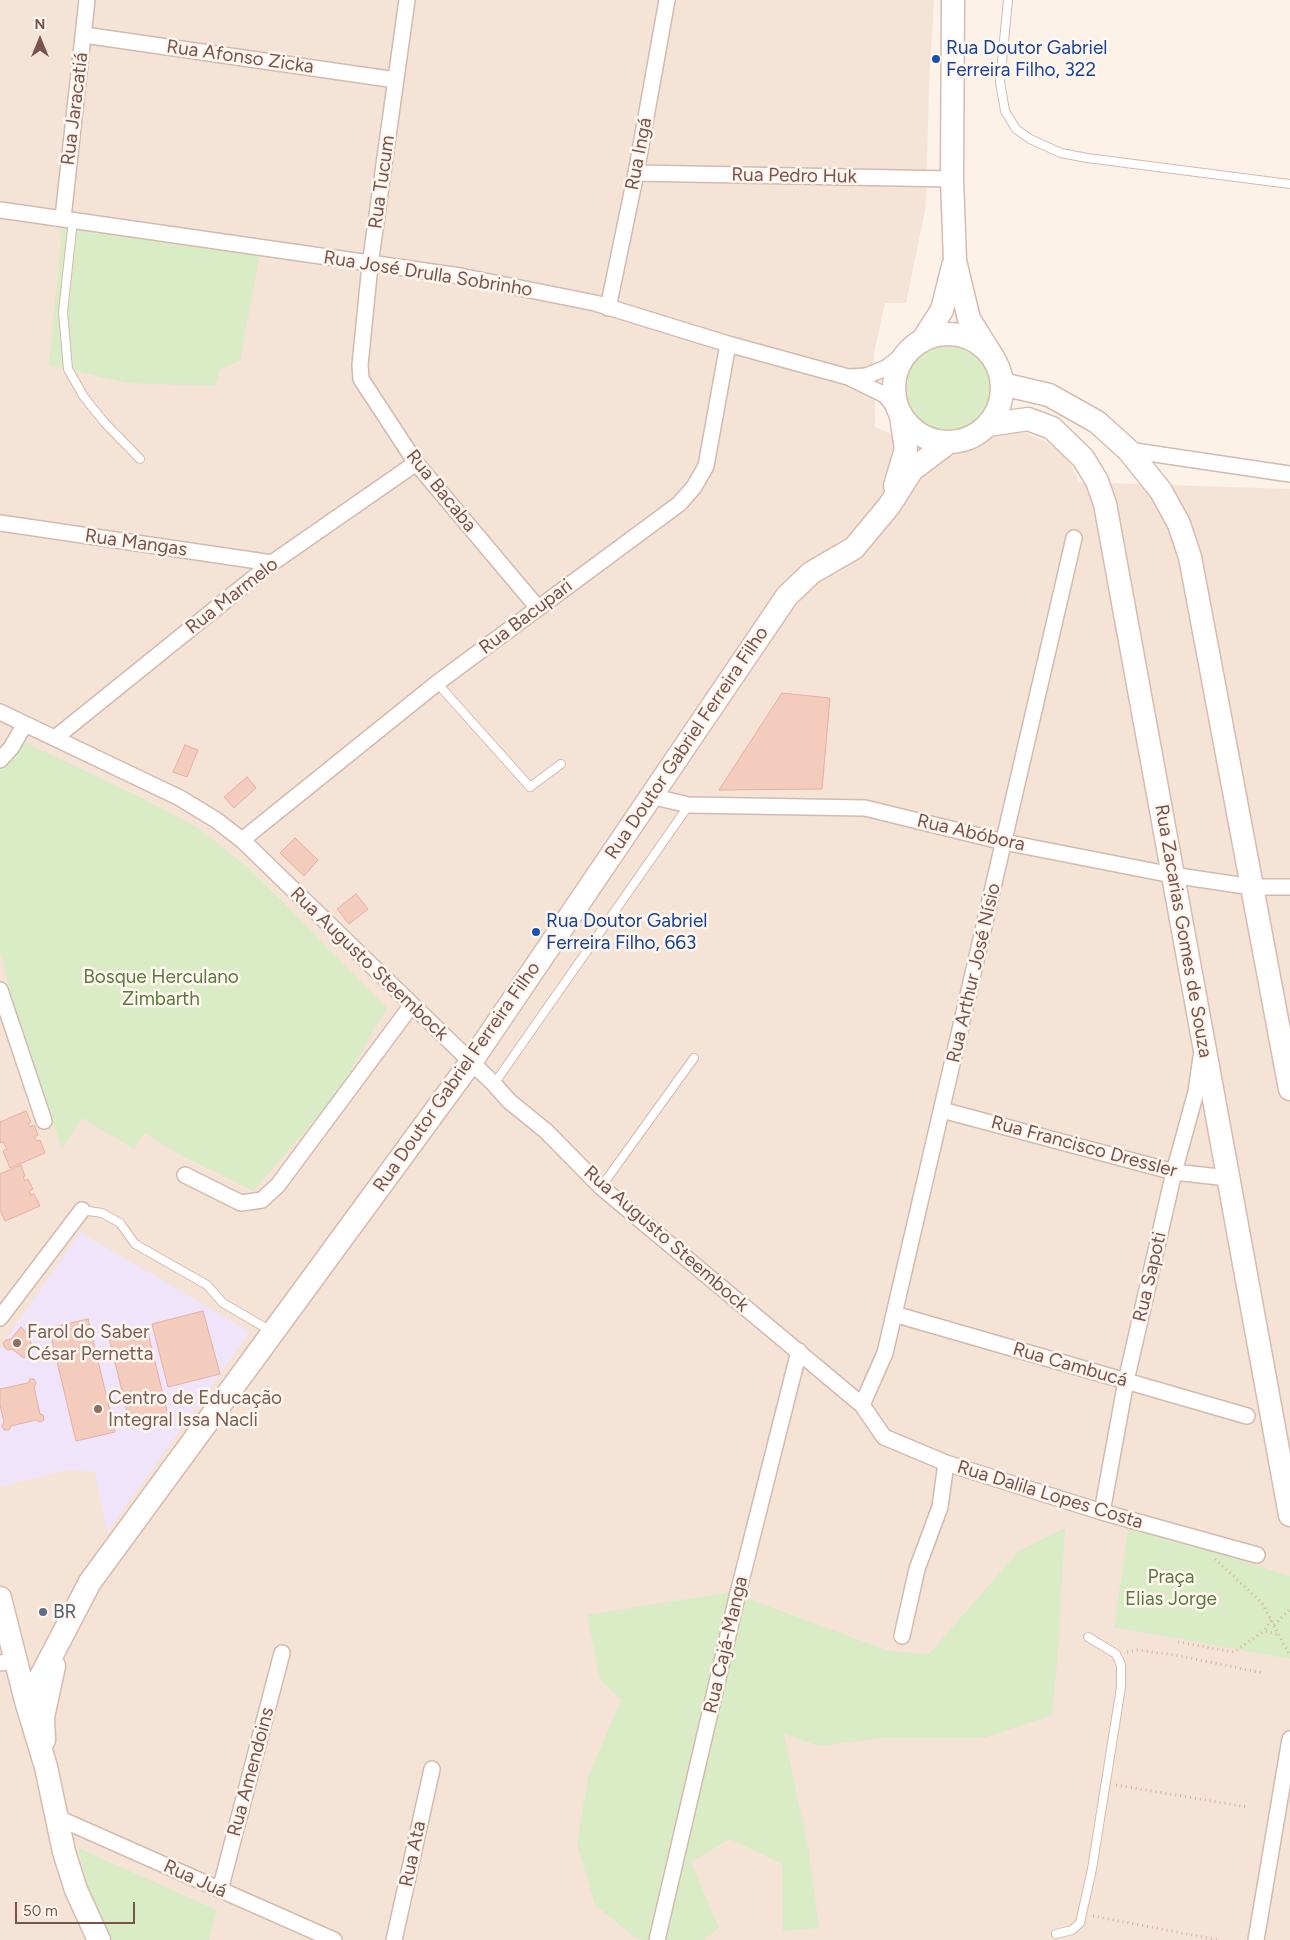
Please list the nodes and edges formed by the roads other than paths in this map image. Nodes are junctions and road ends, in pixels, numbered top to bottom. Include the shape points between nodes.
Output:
1 (87, 0) edge
2 (407, 0) edge
3 (667, 0) edge
4 (953, 0) edge
5 (1008, 0) edge
6 (84, 34) junction
7 (396, 80) junction
8 (636, 173) junction
9 (952, 180) junction
10 (1290, 184) edge
11 (0, 210) edge
12 (68, 219) junction
13 (955, 260) junction
14 (370, 265) junction
15 (608, 308) junction
16 (728, 344) junction
17 (915, 346) junction
18 (994, 359) junction
19 (360, 365) joint
20 (848, 377) junction
21 (1002, 384) junction
22 (900, 414) junction
23 (988, 425) junction
24 (949, 442) junction
25 (1128, 450) junction
26 (140, 459) dead end
27 (416, 463) junction
28 (1290, 474) edge
29 (889, 506) junction
30 (0, 523) edge
31 (1074, 538) dead end
32 (272, 563) junction
33 (538, 608) junction
34 (437, 683) junction
35 (0, 712) edge
36 (25, 724) junction
37 (55, 738) junction
38 (0, 760) edge
39 (561, 764) dead end
40 (650, 796) junction
41 (689, 805) junction
42 (242, 840) junction
43 (1004, 842) junction
44 (1172, 875) junction
45 (1252, 887) junction
46 (1290, 887) edge
47 (0, 990) edge
48 (411, 1006) junction
49 (1203, 1044) junction
50 (694, 1058) dead end
51 (471, 1062) junction
52 (494, 1084) junction
53 (1290, 1090) edge
54 (942, 1110) junction
55 (44, 1121) dead end
56 (1174, 1172) junction
57 (186, 1175) dead end
58 (1228, 1178) junction
59 (601, 1187) junction
60 (82, 1210) joint
61 (894, 1314) junction
62 (0, 1318) edge
63 (272, 1332) junction
64 (799, 1351) junction
65 (1126, 1381) junction
66 (862, 1405) junction
67 (1247, 1416) dead end
68 (946, 1463) junction
69 (1102, 1512) junction
70 (1290, 1515) edge
71 (1257, 1555) dead end
72 (0, 1598) edge
73 (902, 1636) dead end
74 (1088, 1637) dead end
75 (59, 1640) junction
76 (282, 1653) dead end
77 (10, 1659) edge
78 (26, 1701) junction
79 (1290, 1739) edge
80 (46, 1767) junction
81 (432, 1768) dead end
82 (56, 1816) junction
83 (220, 1890) junction
84 (1056, 1934) dead end
85 (99, 1940) edge
86 (334, 1940) edge
87 (394, 1940) edge
88 (657, 1940) edge
89 (1256, 1940) edge

1 - 6 street, Rua Jaracatiá
2 - 7 street, Rua Tucum
3 - 8 street, Rua Ingá
4 - 9 main road
5 - 10 lane via 1001,89 1005,111 1016,129 1030,139 1061,154
6 - 7 street, Rua Afonso Zicka
6 - 12 street, Rua Jaracatiá
7 - 14 street, Rua Tucum
8 - 9 street, Rua Pedro Huk
8 - 15 street, Rua Ingá
9 - 13 main road
11 - 12 street, Rua José Drulla Sobrinho
12 - 14 street, Rua José Drulla Sobrinho
12 - 26 lane via 63,312 68,369 84,397
13 - 17 main road via 942,310
13 - 18 main road via 969,319
14 - 15 street, Rua José Drulla Sobrinho via 460,276
14 - 19 street, Rua Tucum
15 - 16 street, Rua José Drulla Sobrinho
16 - 20 street, Rua José Drulla Sobrinho
16 - 33 street, Rua Bacupari via 706,466 694,487 679,504
17 - 18 main road via 937,335 954,334 969,338
17 - 20 street, Rua José Drulla Sobrinho via 886,368 866,376
17 - 22 main road via 897,369 893,390
18 - 21 main road
19 - 27 street, Rua Bacaba via 361,379
20 - 22 street, Rua José Drulla Sobrinho via 885,395
21 - 23 main road via 1002,399
21 - 25 main road via 1049,395 1097,422
22 - 24 main road via 921,436
22 - 29 main road, Rua Doutor Gabriel Ferreira Filho via 906,449
23 - 24 main road via 970,438
23 - 44 main road, Rua Zacarias Gomes de Souza via 1028,420 1052,428 1083,458 1098,481 1105,504
24 - 29 main road, Rua Doutor Gabriel Ferreira Filho via 912,470
25 - 28 street
25 - 45 main road via 1161,491 1179,524 1190,557
27 - 32 street, Rua Marmelo
27 - 33 street, Rua Bacaba
29 - 40 main road, Rua Doutor Gabriel Ferreira Filho via 854,548 811,573 787,596
30 - 32 street, Rua Mangas
31 - 43 street, Rua Arthur José Nísio
32 - 37 street, Rua Marmelo
33 - 34 street, Rua Bacupari
34 - 39 lane via 530,787
34 - 42 street, Rua Bacupari
35 - 36 street, Rua Augusto Steembock
36 - 37 street, Rua Augusto Steembock
36 - 38 street
37 - 42 street, Rua Augusto Steembock via 180,798
40 - 41 street, Rua Abóbora
40 - 51 main road, Rua Doutor Gabriel Ferreira Filho
41 - 43 street, Rua Abóbora via 866,808
41 - 52 lane
42 - 48 street, Rua Augusto Steembock
43 - 44 street, Rua Abóbora
43 - 54 street, Rua Arthur José Nísio
44 - 45 street, Rua Abóbora
44 - 49 main road, Rua Zacarias Gomes de Souza
45 - 46 street, Rua Abóbora
45 - 53 main road
47 - 55 street
48 - 51 street, Rua Augusto Steembock
48 - 57 street via 278,1185 262,1200 241,1203
49 - 56 street, Rua Sapoti via 1196,1092
49 - 58 main road, Rua Zacarias Gomes de Souza
50 - 59 lane
51 - 52 street, Rua Augusto Steembock
51 - 63 main road, Rua Doutor Gabriel Ferreira Filho
52 - 59 street, Rua Augusto Steembock
54 - 56 street, Rua Francisco Dressler
54 - 61 street, Rua Arthur José Nísio
56 - 58 street, Rua Francisco Dressler
56 - 65 street, Rua Sapoti
58 - 70 main road, Rua Zacarias Gomes de Souza
59 - 64 street, Rua Augusto Steembock
60 - 62 street
60 - 63 lane via 102,1213 120,1223 136,1244 207,1285 223,1303
61 - 65 street, Rua Cambucá
61 - 66 street, Rua Arthur José Nísio via 885,1354
63 - 75 main road, Rua Doutor Gabriel Ferreira Filho via 90,1582
64 - 66 street, Rua Augusto Steembock
64 - 88 street, Rua Cajá-Manga via 737,1597
65 - 67 street, Rua Cambucá
65 - 69 street, Rua Sapoti
66 - 68 street, Rua Dalila Lopes Costa via 884,1437
68 - 69 street, Rua Dalila Lopes Costa
68 - 73 street via 940,1507 917,1569
69 - 71 street, Rua Dalila Lopes Costa
72 - 77 main road
74 - 84 lane via 1116,1654 1121,1665 1121,1687 1092,1869 1080,1923 1072,1930
75 - 77 main road via 45,1652
75 - 78 main road, Rua Doutor Gabriel Ferreira Filho
75 - 80 main road, Rua Doutor Gabriel Ferreira Filho via 43,1717
76 - 83 street, Rua Amendoins
77 - 78 main road
78 - 80 main road
79 - 89 street
80 - 82 main road
81 - 87 street, Rua Ata
82 - 83 street, Rua Juá
82 - 85 main road via 76,1890
83 - 86 street, Rua Juá

